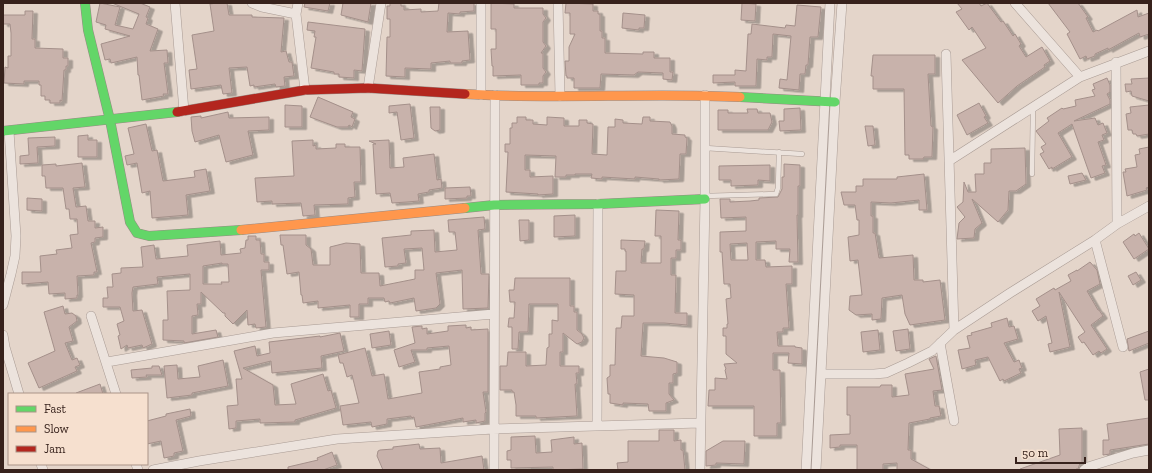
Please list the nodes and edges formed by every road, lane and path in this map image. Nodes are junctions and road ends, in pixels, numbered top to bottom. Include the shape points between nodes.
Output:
1 (85, 3) edge
2 (175, 3) edge
3 (252, 3) edge
4 (298, 3) edge
5 (381, 3) edge
6 (481, 3) edge
7 (558, 3) edge
8 (830, 3) edge
9 (842, 3) edge
10 (1015, 3) edge
11 (296, 14) junction
12 (1149, 52) edge
13 (946, 54) dead end
14 (1116, 62) junction
15 (1080, 77) junction
16 (368, 88) junction
17 (305, 90) junction
18 (480, 95) junction
19 (495, 95) junction
20 (705, 95) junction
21 (560, 96) junction
22 (830, 101) junction
23 (1033, 107) junction
24 (184, 111) junction
25 (110, 120) junction
26 (6, 131) edge
27 (705, 148) junction
28 (779, 152) junction
29 (802, 154) dead end
30 (949, 161) junction
31 (1032, 174) dead end
32 (705, 197) junction
33 (494, 204) junction
34 (598, 204) junction
35 (1149, 206) edge
36 (1117, 224) junction
37 (1096, 240) junction
38 (7, 273) edge
39 (3, 305) edge
40 (494, 314) junction
41 (91, 316) dead end
42 (954, 330) junction
43 (3, 335) edge
44 (940, 343) junction
45 (1123, 347) dead end
46 (107, 362) junction
47 (821, 374) junction
48 (19, 393) edge
49 (116, 393) edge
50 (954, 421) dead end
51 (700, 423) junction
52 (597, 426) junction
53 (493, 429) junction
54 (1149, 450) edge
55 (153, 470) edge
56 (494, 470) edge
57 (700, 470) edge
58 (806, 470) edge
59 (816, 470) edge
60 (1084, 470) edge

1 - 25 street via 88,30
2 - 24 street
3 - 11 street
4 - 11 street
5 - 16 street
6 - 18 street
7 - 21 street
8 - 22 street
9 - 22 street
10 - 15 street
11 - 17 street
12 - 14 street
13 - 30 street
14 - 15 street
14 - 36 street
15 - 23 street
16 - 17 street
16 - 18 street
17 - 24 street
18 - 19 street
19 - 21 street
19 - 33 street
20 - 21 street
20 - 22 street
20 - 27 street
22 - 47 street
22 - 58 street
23 - 30 street
23 - 31 lane
24 - 25 street
25 - 26 street
25 - 33 street via 130,222 137,233 149,236 226,231
26 - 38 street via 16,236 14,256
27 - 28 lane
27 - 32 street
28 - 29 lane
28 - 32 lane via 776,194
30 - 42 street
32 - 34 street
32 - 51 street
33 - 34 street
33 - 40 street
34 - 52 street
35 - 36 street
36 - 37 street
37 - 42 street
37 - 45 street
38 - 39 street
40 - 46 street via 273,333
40 - 53 street
41 - 46 street
42 - 44 street
43 - 48 street
44 - 47 street via 932,351 886,373
44 - 50 street
46 - 49 street
47 - 59 street
51 - 52 street
51 - 57 street
52 - 53 street
53 - 55 street via 337,439 200,460
53 - 56 street
54 - 60 street

